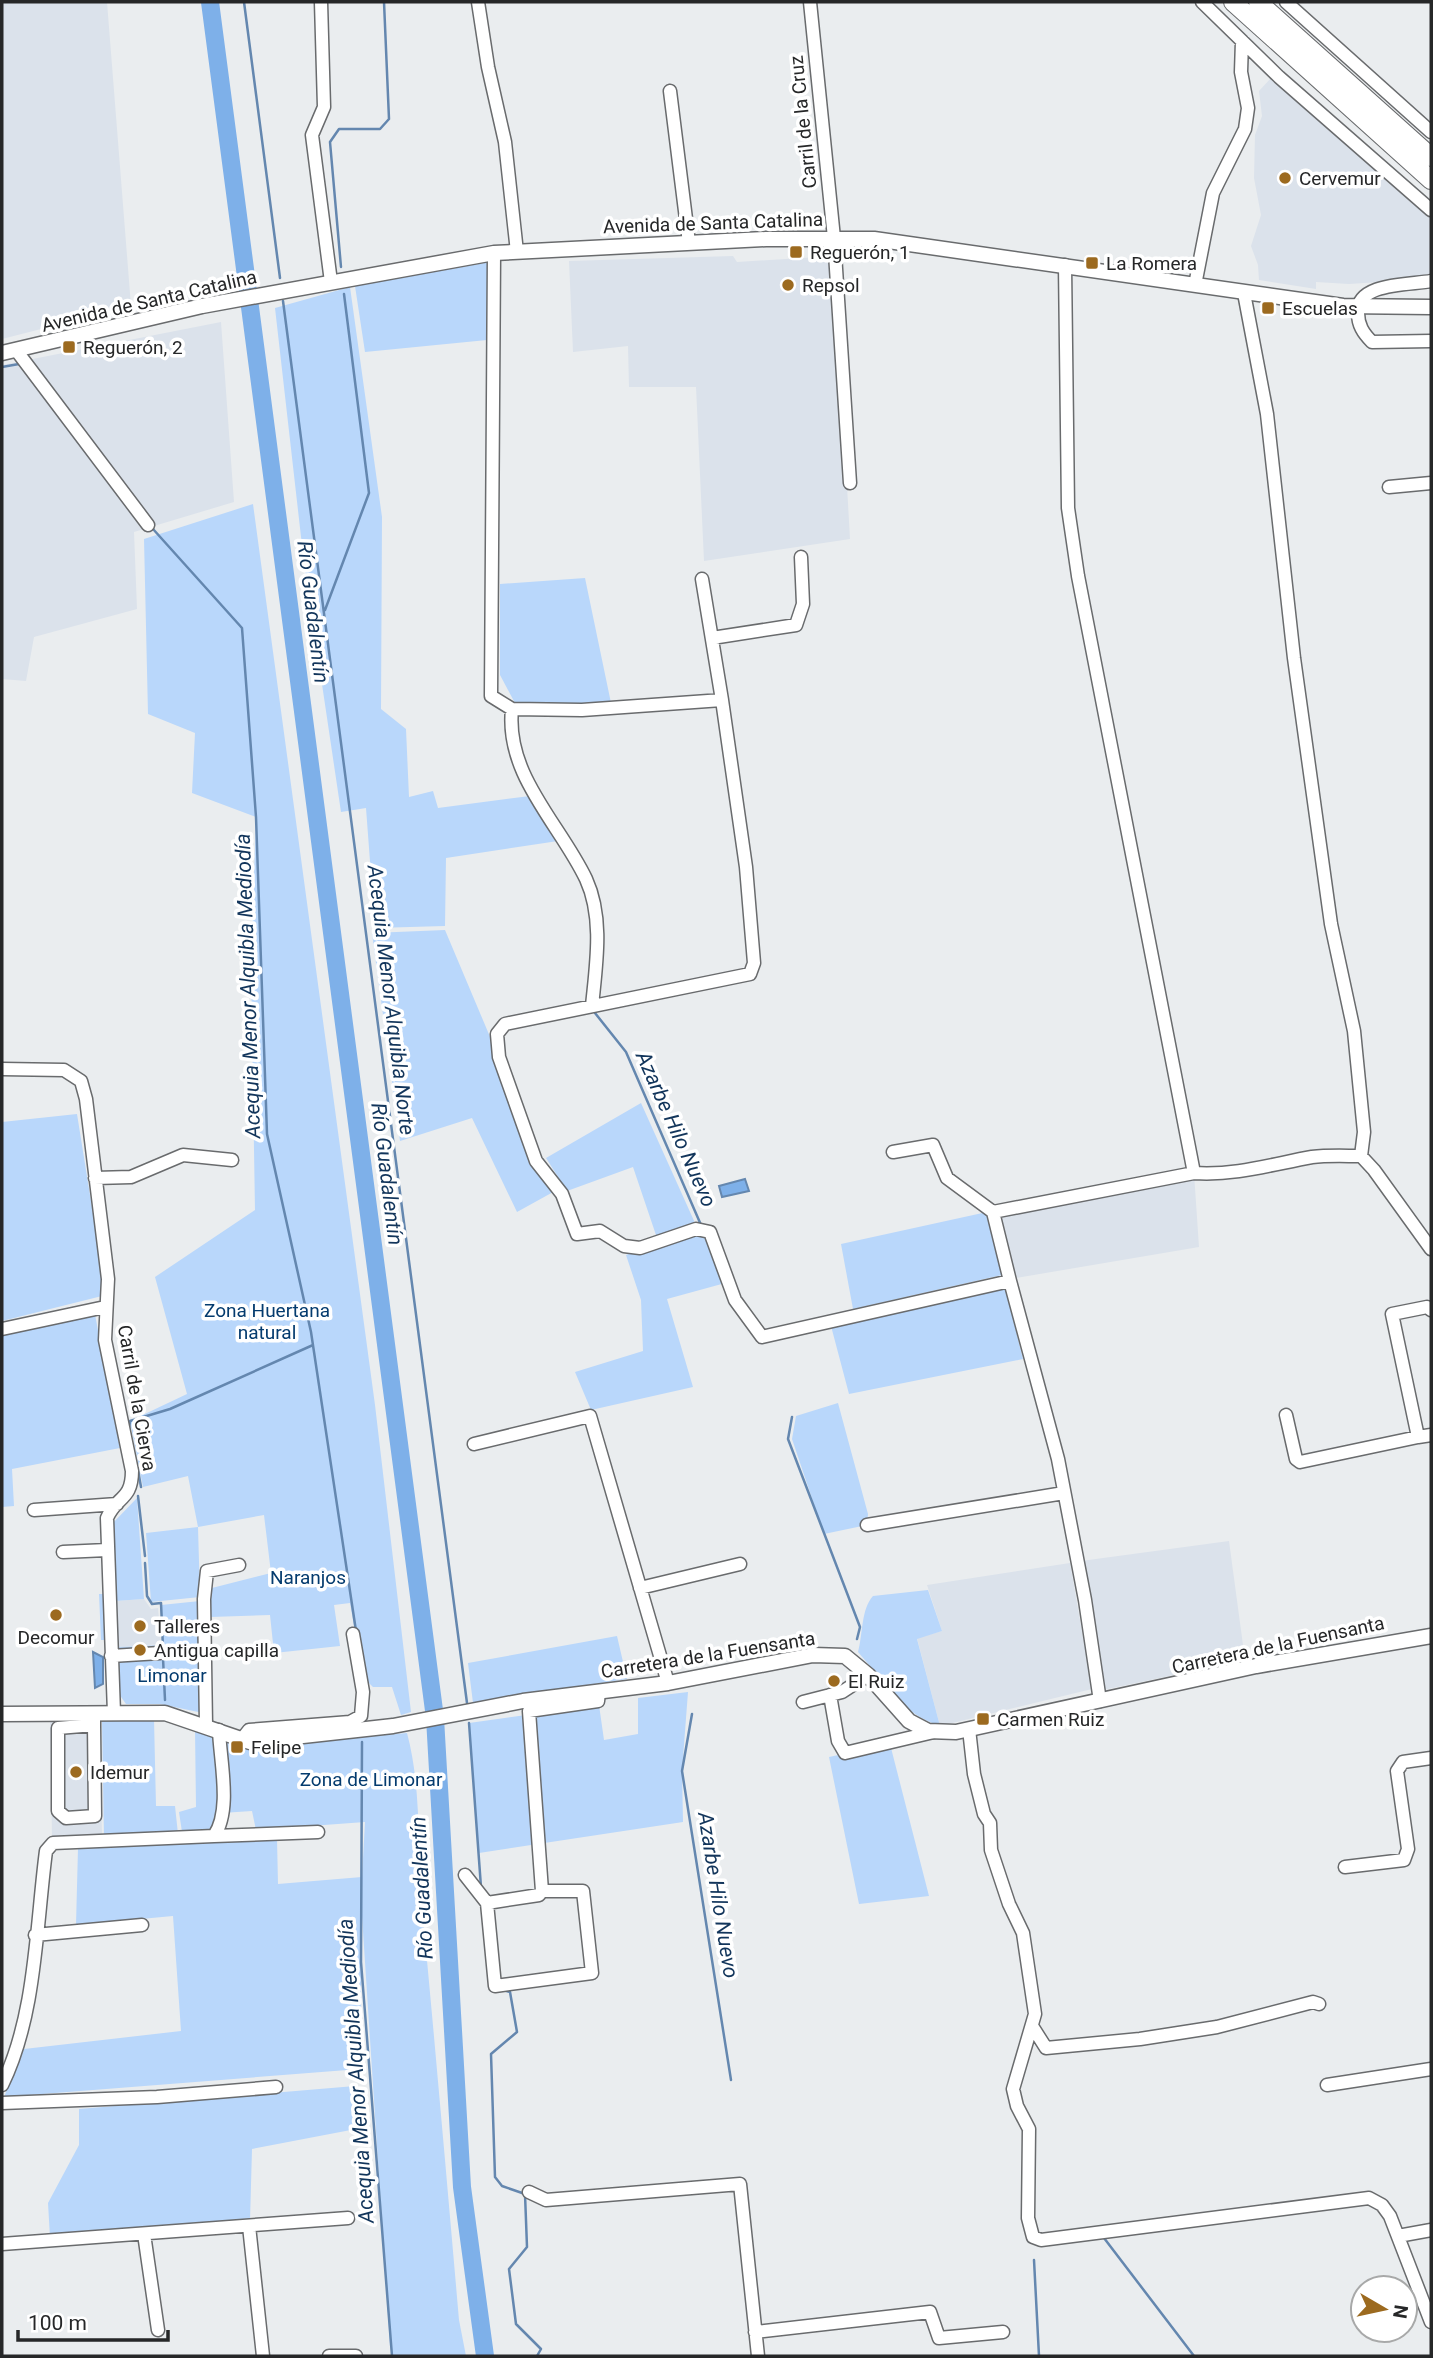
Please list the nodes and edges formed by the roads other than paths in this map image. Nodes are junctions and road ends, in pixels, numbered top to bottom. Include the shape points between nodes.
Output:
1 (321, 2) edge
2 (478, 2) edge
3 (810, 2) edge
4 (1202, 2) edge
5 (1233, 2) edge
6 (1258, 2) edge
7 (1286, 2) edge
8 (1242, 41) junction
9 (670, 90) dead end
10 (1431, 132) edge
11 (1431, 157) edge
12 (1431, 180) edge
13 (1431, 210) edge
14 (834, 238) junction
15 (689, 243) junction
16 (517, 252) junction
17 (494, 253) junction
18 (1065, 265) junction
19 (1431, 281) edge
20 (331, 282) junction
21 (1195, 285) junction
22 (1244, 293) junction
23 (1431, 307) edge
24 (1357, 308) junction
25 (1431, 341) edge
26 (9, 352) edge
27 (850, 482) dead end
28 (1431, 483) edge
29 (1389, 487) dead end
30 (148, 525) dead end
31 (801, 557) dead end
32 (702, 579) dead end
33 (712, 638) junction
34 (722, 700) junction
35 (512, 709) junction
36 (592, 1006) junction
37 (2, 1069) edge
38 (892, 1152) dead end
39 (1361, 1156) junction
40 (232, 1160) dead end
41 (1194, 1173) junction
42 (95, 1178) junction
43 (993, 1212) junction
44 (1431, 1249) edge
45 (1010, 1281) junction
46 (105, 1307) junction
47 (1431, 1310) edge
48 (2, 1329) edge
49 (1286, 1415) dead end
50 (1431, 1435) edge
51 (1418, 1437) junction
52 (474, 1444) dead end
53 (1064, 1493) junction
54 (118, 1504) junction
55 (34, 1510) dead end
56 (867, 1525) dead end
57 (107, 1550) junction
58 (63, 1552) dead end
59 (740, 1564) dead end
60 (239, 1565) dead end
61 (640, 1588) junction
62 (354, 1634) dead end
63 (1431, 1636) edge
64 (160, 1653) dead end
65 (111, 1656) junction
66 (868, 1675) junction
67 (668, 1683) junction
68 (599, 1692) junction
69 (830, 1695) junction
70 (1100, 1701) junction
71 (803, 1702) dead end
72 (114, 1713) junction
73 (2, 1714) edge
74 (94, 1719) junction
75 (212, 1727) junction
76 (969, 1729) junction
77 (938, 1731) junction
78 (242, 1739) junction
79 (1431, 1758) edge
80 (318, 1832) dead end
81 (214, 1836) junction
82 (1345, 1867) dead end
83 (465, 1875) dead end
84 (542, 1891) junction
85 (487, 1903) junction
86 (142, 1925) dead end
87 (35, 1935) junction
88 (1318, 2004) dead end
89 (1032, 2026) junction
90 (2, 2056) edge
91 (15, 2057) junction
92 (1431, 2069) edge
93 (2, 2085) edge
94 (1327, 2085) dead end
95 (276, 2087) dead end
96 (2, 2103) edge
97 (529, 2192) dead end
98 (348, 2218) dead end
99 (249, 2226) junction
100 (1431, 2230) edge
101 (144, 2234) junction
102 (1398, 2235) junction
103 (2, 2244) edge
104 (1431, 2322) edge
105 (158, 2330) dead end
106 (755, 2332) junction
107 (1003, 2332) dead end
108 (263, 2356) edge
109 (329, 2356) edge
110 (356, 2356) edge
111 (758, 2356) edge

1 - 20 street via 324,107 312,135
2 - 16 street via 505,142
3 - 14 street, Carril de la Cruz
4 - 8 street
5 - 12 highway
6 - 11 highway
7 - 10 street
8 - 13 street
8 - 21 street via 1241,72 1248,108 1245,129 1213,193
9 - 15 street
14 - 15 main road, Avenida de Santa Catalina
14 - 18 main road, Avenida de Santa Catalina via 890,241
14 - 27 street, Carril de la Cruz
15 - 16 main road, Avenida de Santa Catalina
16 - 17 main road, Avenida de Santa Catalina
17 - 20 main road, Avenida de Santa Catalina
17 - 35 street via 491,696
18 - 21 main road, Avenida de Santa Catalina
18 - 41 street via 1068,508
19 - 24 street via 1374,289
20 - 26 main road, Avenida de Santa Catalina
21 - 22 main road, Avenida de Santa Catalina
22 - 24 main road, Avenida de Santa Catalina
22 - 39 street via 1267,414 1294,658 1331,924 1354,1031 1364,1132
23 - 24 main road, Avenida de Santa Catalina
24 - 25 street via 1358,322 1372,342
26 - 30 street
28 - 29 street
31 - 33 street via 803,604 796,625
32 - 33 street
33 - 34 street
34 - 35 street via 582,710
34 - 36 street via 746,867 754,963 750,974
35 - 36 street via 510,720 523,774 586,879 595,911
36 - 45 street via 506,1024 497,1034 499,1057 536,1161 562,1195 577,1234 600,1231 624,1246 640,1248 696,1229 710,1232 735,1300 762,1337
37 - 42 street, Carril de la Cierva via 64,1070 81,1081
38 - 43 street via 933,1145 947,1178
39 - 41 street via 1315,1156 1251,1170
39 - 44 street
40 - 42 street via 183,1155 131,1177
41 - 43 street
42 - 46 street, Carril de la Cierva via 108,1279
43 - 45 street
45 - 53 street
46 - 48 street
46 - 54 street, Carril de la Cierva via 105,1340 132,1471 132,1485
47 - 51 street via 1392,1314
49 - 51 street via 1300,1462
50 - 51 street
52 - 61 street via 590,1416
53 - 56 street
53 - 70 street
54 - 55 street
54 - 57 street, Carril de la Cierva via 107,1518
57 - 58 street
57 - 65 street, Carril de la Cierva
59 - 61 street
60 - 75 street via 207,1571 204,1590
61 - 67 street
62 - 78 street via 363,1692 361,1716 350,1722 249,1730
63 - 70 main road, Carretera de la Fuensanta via 1256,1666
64 - 65 street
65 - 72 street, Carril de la Cierva
66 - 67 main road, Carretera de la Fuensanta via 845,1656 813,1655
66 - 69 street
66 - 77 main road, Carretera de la Fuensanta via 909,1721
67 - 68 main road, Carretera de la Fuensanta
68 - 78 main road, Carretera de la Fuensanta via 393,1726 275,1740
68 - 84 street via 598,1701 529,1711
69 - 71 street
69 - 77 street via 838,1741 845,1753
70 - 76 main road, Carretera de la Fuensanta
72 - 74 main road, Carretera de la Fuensanta
72 - 75 main road, Carretera de la Fuensanta via 165,1713
73 - 74 main road, Carretera de la Fuensanta
74 - 74 street via 95,1816 66,1818 58,1811 58,1728
75 - 78 main road, Carretera de la Fuensanta
75 - 81 street via 223,1810
76 - 77 main road, Carretera de la Fuensanta
76 - 89 street via 974,1774 990,1823 990,1850 1024,1933 1035,2014
79 - 82 street via 1404,1762 1397,1770 1408,1849 1404,1860
80 - 81 street
81 - 87 street via 53,1843 46,1851
83 - 85 street
84 - 85 street
84 - 85 street via 583,1891 592,1973 495,1986
86 - 87 street
87 - 91 street via 27,2017
88 - 89 street via 1217,2027 1046,2048
89 - 102 street via 1013,2089 1029,2129 1028,2218 1033,2237 1041,2240 1369,2198 1382,2204
90 - 91 street
91 - 93 street
92 - 94 street
95 - 96 street
97 - 106 street via 545,2200 740,2184
98 - 99 street
99 - 101 street
99 - 108 street
100 - 102 street
101 - 103 street
101 - 105 street
102 - 104 street
106 - 107 street via 930,2312 939,2338
106 - 111 street
109 - 110 street

